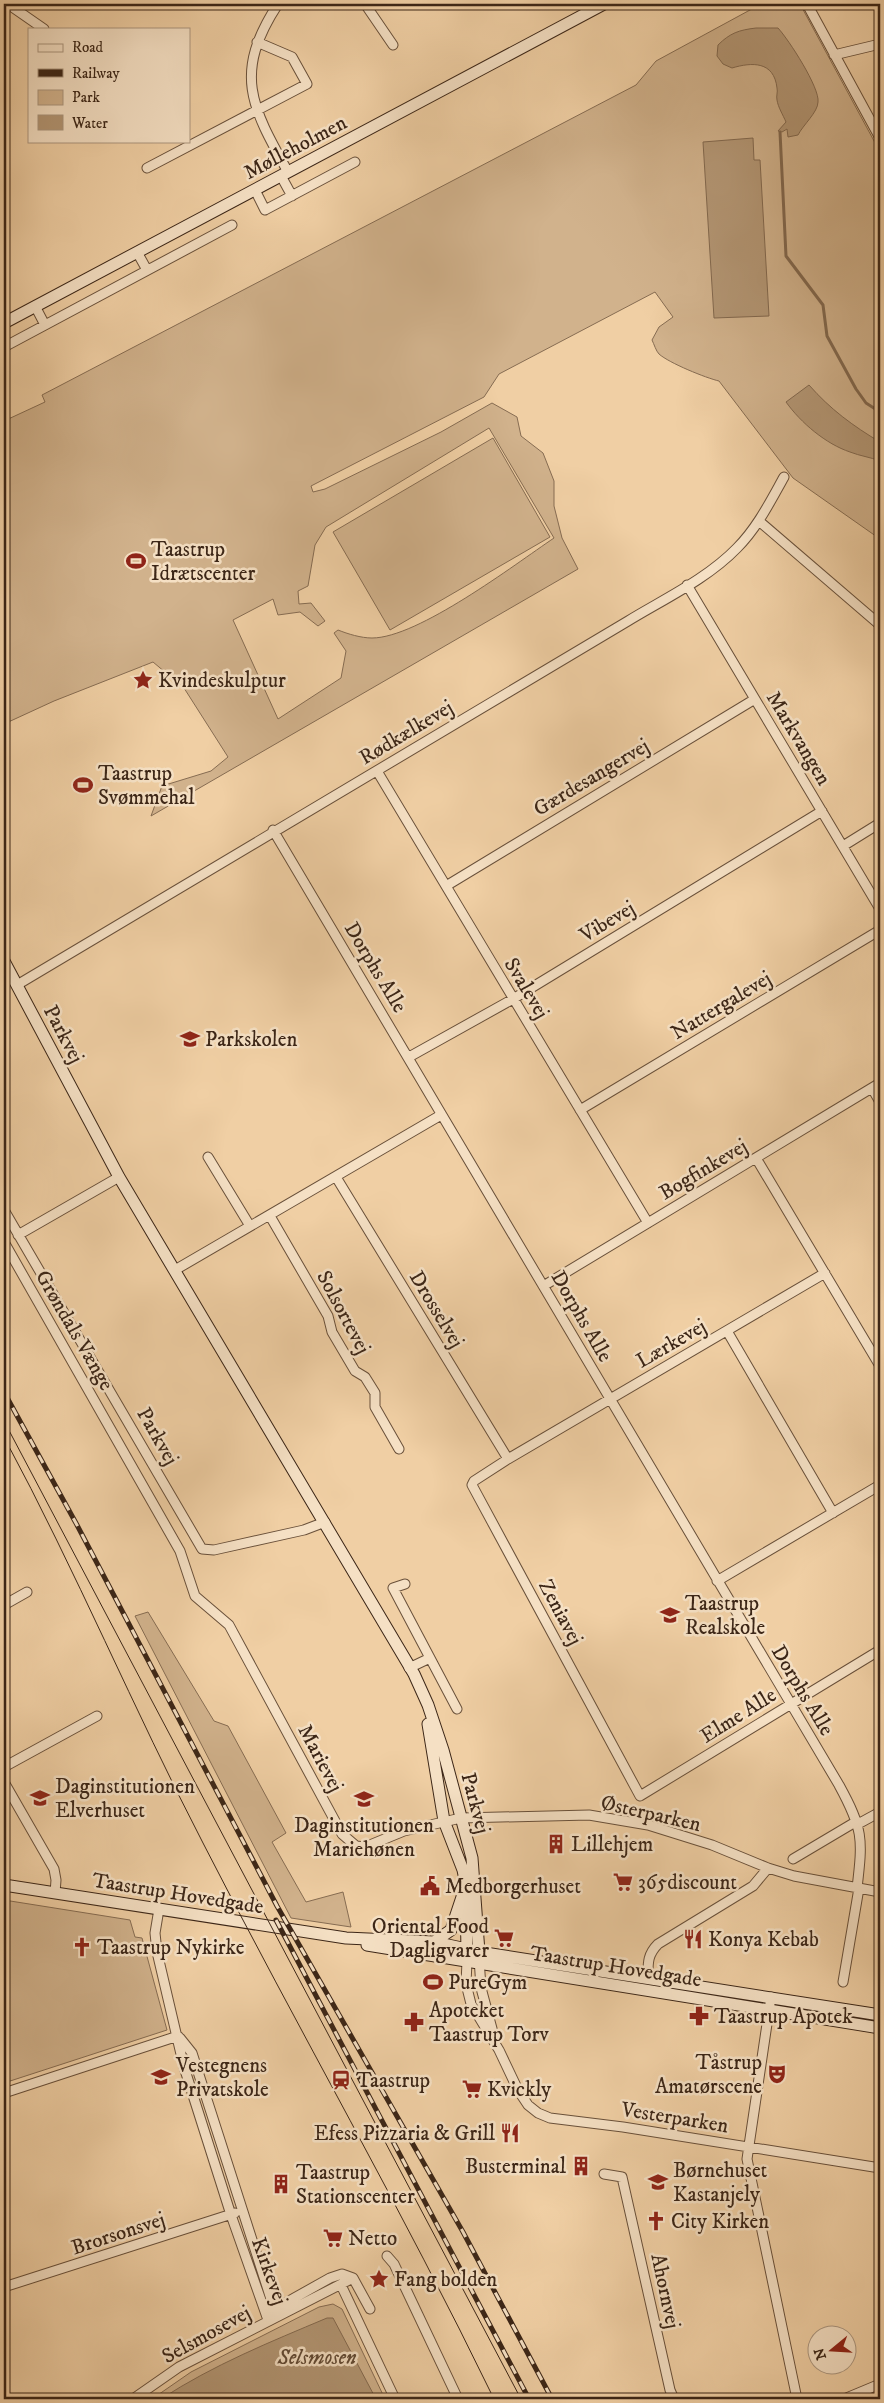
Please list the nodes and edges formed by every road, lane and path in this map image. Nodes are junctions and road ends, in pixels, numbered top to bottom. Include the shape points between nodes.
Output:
1 (8, 4) edge
2 (278, 4) edge
3 (365, 4) edge
4 (604, 4) edge
5 (806, 4) edge
6 (43, 28) edge
7 (257, 42) junction
8 (880, 44) edge
9 (393, 45) dead end
10 (834, 54) junction
11 (257, 112) junction
12 (880, 138) edge
13 (355, 162) dead end
14 (147, 168) dead end
15 (284, 174) junction
16 (254, 190) junction
17 (292, 196) junction
18 (232, 224) dead end
19 (137, 252) junction
20 (147, 270) junction
21 (35, 306) junction
22 (4, 323) edge
23 (45, 325) junction
24 (4, 347) edge
25 (784, 477) dead end
26 (759, 521) junction
27 (687, 585) junction
28 (880, 625) edge
29 (755, 698) junction
30 (377, 771) junction
31 (822, 811) junction
32 (880, 823) edge
33 (274, 830) junction
34 (842, 846) junction
35 (446, 886) junction
36 (880, 910) edge
37 (880, 930) edge
38 (4, 961) edge
39 (16, 985) junction
40 (513, 998) junction
41 (409, 1057) junction
42 (880, 1083) edge
43 (872, 1088) junction
44 (880, 1102) edge
45 (580, 1110) junction
46 (441, 1115) junction
47 (208, 1157) dead end
48 (756, 1158) junction
49 (119, 1177) junction
50 (336, 1177) junction
51 (4, 1210) edge
52 (270, 1216) junction
53 (648, 1223) junction
54 (250, 1226) junction
55 (18, 1234) junction
56 (4, 1242) edge
57 (175, 1270) junction
58 (825, 1273) junction
59 (545, 1285) junction
60 (728, 1331) junction
61 (880, 1366) edge
62 (609, 1399) junction
63 (399, 1449) dead end
64 (508, 1459) junction
65 (880, 1485) edge
66 (832, 1513) junction
67 (325, 1522) junction
68 (717, 1581) junction
69 (405, 1584) dead end
70 (27, 1592) dead end
71 (196, 1596) joint
72 (4, 1605) edge
73 (880, 1650) edge
74 (430, 1658) junction
75 (410, 1669) junction
76 (791, 1702) junction
77 (457, 1708) dead end
78 (97, 1716) dead end
79 (4, 1767) edge
80 (4, 1782) edge
81 (640, 1796) joint
82 (880, 1812) edge
83 (460, 1818) junction
84 (444, 1821) junction
85 (858, 1822) junction
86 (793, 1859) dead end
87 (768, 1868) junction
88 (4, 1885) edge
89 (466, 1885) junction
90 (858, 1888) junction
91 (880, 1892) edge
92 (54, 1893) junction
93 (159, 1909) junction
94 (346, 1938) junction
95 (434, 1942) junction
96 (467, 1949) junction
97 (479, 1957) junction
98 (467, 1961) junction
99 (648, 1978) junction
100 (843, 1982) dead end
101 (771, 1997) junction
102 (768, 2010) junction
103 (880, 2015) edge
104 (880, 2028) edge
105 (178, 2036) junction
106 (499, 2050) junction
107 (4, 2093) edge
108 (748, 2146) junction
109 (880, 2168) edge
110 (604, 2174) dead end
111 (242, 2211) junction
112 (231, 2215) junction
113 (387, 2256) dead end
114 (353, 2278) junction
115 (341, 2285) junction
116 (4, 2287) edge
117 (370, 2309) dead end
118 (268, 2320) junction
119 (880, 2384) edge
120 (133, 2399) edge
121 (395, 2399) edge
122 (458, 2399) edge
123 (674, 2399) edge
124 (797, 2399) edge
125 (844, 2399) edge

1 - 6 street
2 - 7 street
3 - 9 street
4 - 15 street, Mølleholmen
5 - 10 street
7 - 11 street via 250,82
7 - 11 street via 292,57 307,84
8 - 10 street
10 - 12 street
11 - 14 street
11 - 15 street
13 - 17 street
15 - 16 street, Mølleholmen
15 - 17 street
16 - 17 street via 265,210
16 - 19 street, Mølleholmen
18 - 20 street
19 - 20 street
19 - 21 street, Mølleholmen
20 - 23 street
21 - 22 street, Mølleholmen
21 - 23 street
23 - 24 street
25 - 26 street, Rødkælkevej
26 - 27 street, Rødkælkevej via 737,548
26 - 28 street
27 - 29 street, Markvangen
27 - 30 street, Rødkælkevej
29 - 31 street, Markvangen
29 - 35 street, Gærdesangervej
30 - 33 street, Rødkælkevej
30 - 35 street, Svalevej
31 - 34 street, Markvangen
31 - 40 street, Vibevej
32 - 34 street
33 - 39 street, Rødkælkevej
33 - 41 street, Dorphs Alle
34 - 36 street, Markvangen
35 - 40 street, Svalevej
37 - 45 street, Nattergalevej
38 - 39 street, Parkvej
39 - 49 street, Parkvej
40 - 41 street, Vibevej
40 - 45 street, Svalevej
41 - 46 street, Dorphs Alle
42 - 43 street, Bogfinkevej
43 - 44 street
43 - 48 street, Bogfinkevej
45 - 53 street, Svalevej
46 - 50 street
46 - 59 street, Dorphs Alle
47 - 54 street
48 - 53 street, Bogfinkevej
48 - 58 street
49 - 55 street
49 - 57 street, Parkvej
50 - 52 street
50 - 64 street, Drosselvej
51 - 55 street, Parkvej
52 - 54 street
52 - 63 street, Solsortevej via 328,1316 332,1332 356,1371 366,1377 375,1393 375,1407
53 - 59 street, Bogfinkevej
54 - 57 street
55 - 67 street, Parkvej via 202,1549 214,1550 304,1530
56 - 71 street, Grøndals Vænge via 180,1552
57 - 67 street, Parkvej
58 - 60 street, Lærkevej
58 - 61 street
59 - 62 street, Dorphs Alle
60 - 62 street, Lærkevej
60 - 66 street
62 - 64 street, Lærkevej
62 - 68 street, Dorphs Alle
64 - 81 street, Zeniavej via 474,1480 472,1485
65 - 66 street
66 - 68 street
67 - 75 street, Parkvej
68 - 76 street, Dorphs Alle
69 - 74 street via 392,1588
70 - 72 street
71 - 84 street, Marievej via 230,1625 348,1841 365,1847 404,1831
73 - 76 street, Elme Alle
74 - 75 street
74 - 77 street
75 - 83 street, Parkvej via 428,1705
75 - 84 street, Parkvej via 429,1728
76 - 81 street, Elme Alle
76 - 85 street, Dorphs Alle
78 - 79 street
80 - 92 street via 54,1869
82 - 85 street
83 - 84 street, Marievej
83 - 87 street, Østerparken via 589,1816 612,1819 648,1826 712,1846
83 - 97 street, Parkvej via 472,1858
84 - 89 street, Parkvej
85 - 86 street
85 - 90 street, Dorphs Alle via 862,1851
87 - 90 street, Østerparken
87 - 99 street via 754,1886 658,1944 650,1952
88 - 92 street, Taastrup Hovedgade
89 - 95 street via 451,1930
89 - 96 street, Parkvej
90 - 91 street, Østerparken
90 - 100 street, Dorphs Alle
92 - 93 street, Taastrup Hovedgade
93 - 94 street, Taastrup Hovedgade
93 - 105 street, Kirkevej via 155,1933 157,1952
94 - 95 street, Taastrup Hovedgade
94 - 98 street, Taastrup Hovedgade via 363,1944
95 - 96 street, Taastrup Hovedgade
96 - 97 street, Taastrup Hovedgade
96 - 98 street, Parkvej
97 - 98 street, Taastrup Hovedgade
97 - 99 street, Taastrup Hovedgade
97 - 102 street, Taastrup Hovedgade
97 - 106 street, Vesterparken via 484,2002
98 - 106 street, Vesterparken via 469,1999
99 - 101 street, Taastrup Hovedgade
101 - 102 street
101 - 103 street, Taastrup Hovedgade
102 - 104 street, Taastrup Hovedgade
102 - 108 street
105 - 107 street
105 - 111 street, Kirkevej via 192,2053
105 - 112 street, Kirkevej via 184,2067
106 - 108 street, Vesterparken via 528,2105 550,2118
108 - 109 street, Vesterparken
108 - 124 street via 748,2167
110 - 123 street, Ahornvej via 622,2177
111 - 112 street, Brorsonsvej
111 - 118 street, Kirkevej via 271,2299
112 - 116 street, Brorsonsvej
112 - 118 street, Kirkevej
113 - 122 street via 394,2264
114 - 115 street, Selsmosevej
114 - 117 street
114 - 118 street via 342,2274 330,2278 280,2306
115 - 118 street, Selsmosevej
115 - 121 street
118 - 120 street, Selsmosevej via 179,2367
119 - 125 street

